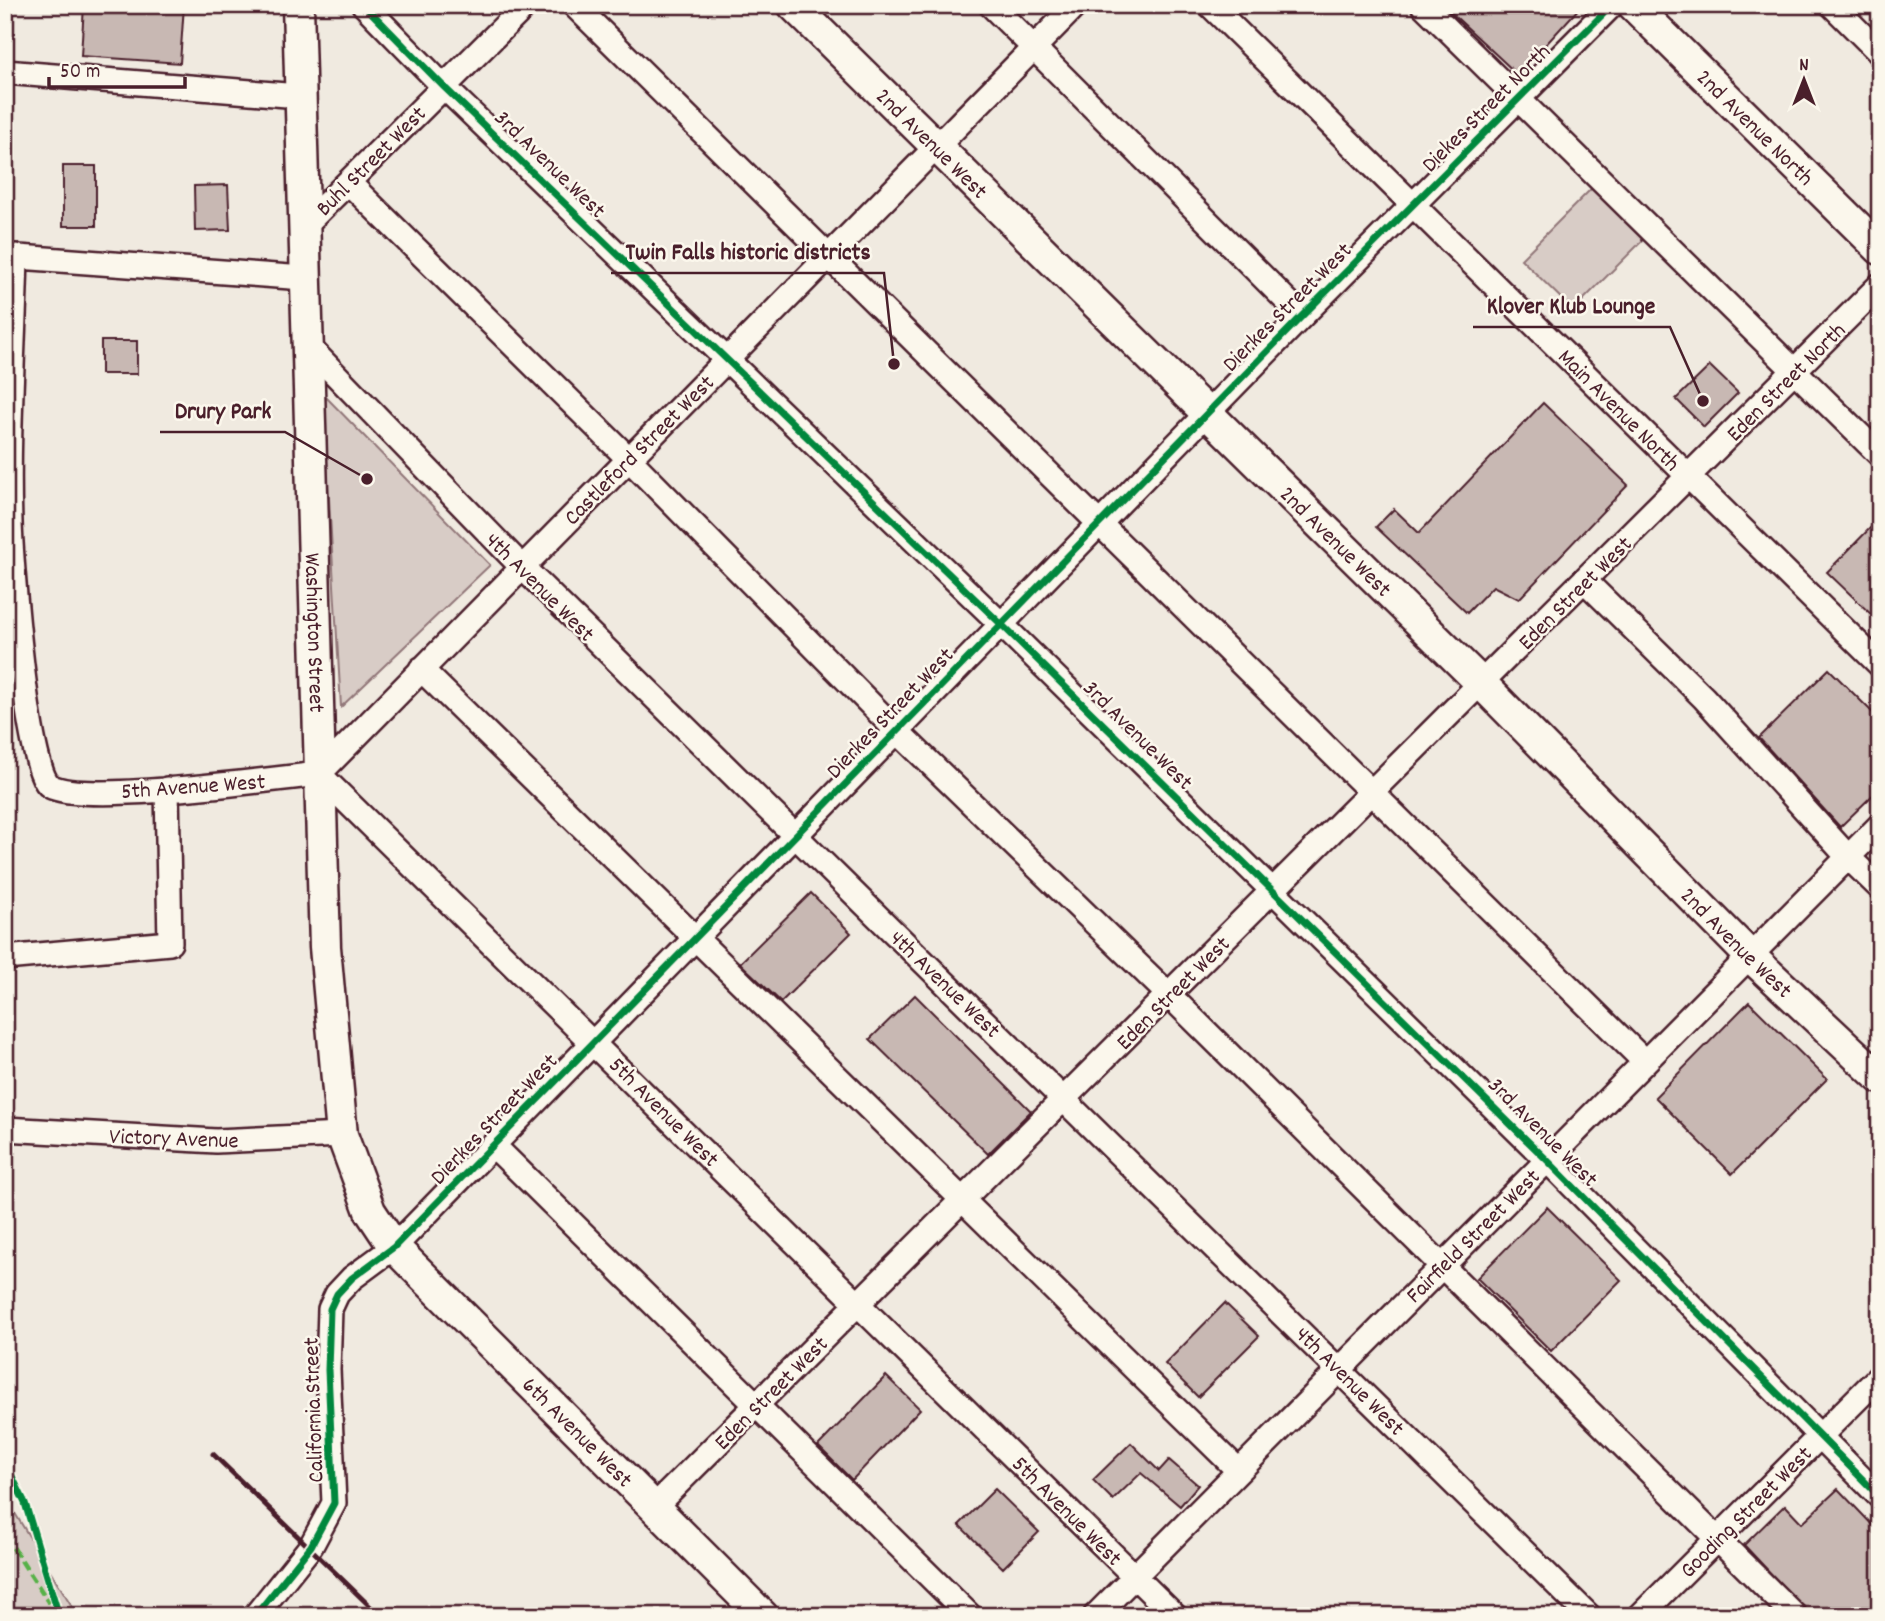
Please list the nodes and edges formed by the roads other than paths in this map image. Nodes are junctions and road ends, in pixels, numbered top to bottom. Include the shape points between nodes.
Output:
1 (298, 5) edge
2 (364, 5) edge
3 (526, 5) edge
4 (574, 5) edge
5 (793, 5) edge
6 (991, 5) edge
7 (1076, 5) edge
8 (1423, 5) edge
9 (1612, 5) edge
10 (1633, 5) edge
11 (1832, 5) edge
12 (1212, 6) edge
13 (1034, 48) junction
14 (1880, 52) edge
15 (5, 72) edge
16 (444, 87) junction
17 (299, 96) junction
18 (1519, 100) junction
19 (937, 146) junction
20 (348, 182) junction
21 (1414, 206) junction
22 (304, 226) junction
23 (1880, 249) edge
24 (11, 256) edge
25 (829, 256) junction
26 (304, 278) junction
27 (1880, 285) edge
28 (1302, 316) junction
29 (307, 345) junction
30 (727, 359) junction
31 (1794, 371) junction
32 (9, 390) edge
33 (1207, 413) junction
34 (1880, 455) edge
35 (629, 459) junction
36 (1690, 477) junction
37 (7, 523) edge
38 (1100, 523) junction
39 (522, 567) junction
40 (1585, 581) junction
41 (1002, 624) junction
42 (1880, 665) edge
43 (421, 669) junction
44 (1482, 684) junction
45 (897, 731) junction
46 (319, 774) junction
47 (167, 789) junction
48 (1373, 793) junction
49 (1880, 825) edge
50 (795, 835) junction
51 (1848, 857) junction
52 (1880, 888) edge
53 (1272, 893) junction
54 (695, 938) junction
55 (1750, 956) junction
56 (5, 958) edge
57 (1170, 995) junction
58 (594, 1041) junction
59 (1645, 1062) junction
60 (1880, 1077) edge
61 (1065, 1098) junction
62 (5, 1129) edge
63 (342, 1135) junction
64 (493, 1145) junction
65 (1547, 1160) junction
66 (963, 1200) junction
67 (394, 1247) junction
68 (1443, 1265) junction
69 (859, 1303) junction
70 (1339, 1369) junction
71 (1880, 1376) edge
72 (757, 1405) junction
73 (1818, 1437) junction
74 (1239, 1471) junction
75 (1880, 1497) edge
76 (654, 1507) junction
77 (1717, 1538) junction
78 (1134, 1576) junction
79 (255, 1616) edge
80 (764, 1616) edge
81 (970, 1616) edge
82 (1095, 1616) edge
83 (1175, 1616) edge
84 (1589, 1616) edge
85 (1640, 1616) edge
86 (1796, 1616) edge

1 - 17 main road, Washington Street
2 - 16 street, 3rd Avenue West
3 - 16 street, Buhl Street West
4 - 25 street
5 - 19 main road, 2nd Avenue West
6 - 13 street
7 - 13 street, Castleford Street West
8 - 18 street
9 - 18 street, Diekes Street North
10 - 23 main road, 2nd Avenue North
11 - 14 street
12 - 21 street, Main Avenue North
13 - 19 street, Castleford Street West
13 - 28 street
15 - 17 street
16 - 20 street, Buhl Street West
16 - 30 street, 3rd Avenue West
17 - 22 main road, Washington Street
18 - 21 street, Diekes Street North
18 - 31 street
19 - 25 street, Castleford Street West
19 - 33 main road, 2nd Avenue West
20 - 22 street, Buhl Street West
20 - 35 street
21 - 28 street, Dierkes Street West
21 - 36 street, Main Avenue North
22 - 26 main road, Washington Street
24 - 26 street
24 - 32 street
25 - 30 street, Castleford Street West
25 - 38 street
26 - 29 main road, Washington Street
27 - 31 street, Eden Street North
28 - 33 street, Dierkes Street West
29 - 39 street, 4th Avenue West
29 - 46 main road, Washington Street
30 - 35 street, Castleford Street West
30 - 41 street, 3rd Avenue West
31 - 34 street
31 - 36 street, Eden Street North
32 - 37 street
33 - 38 street, Dierkes Street West
33 - 44 main road, 2nd Avenue West
35 - 39 street, Castleford Street West
35 - 45 street
36 - 40 street, Eden Street West
36 - 42 street, Main Avenue North
37 - 47 street, 5th Avenue West via 29,720 36,761 46,782 68,793
38 - 41 street, Dierkes Street West
38 - 48 street
39 - 43 street, Castleford Street West
39 - 50 street, 4th Avenue West
40 - 44 street, Eden Street West
40 - 51 street via 1704,698
41 - 45 street, Dierkes Street West
41 - 53 street, 3rd Avenue West
43 - 46 street, Castleford Street West
43 - 54 street
44 - 48 street, Eden Street West
44 - 55 main road, 2nd Avenue West
45 - 50 street, Dierkes Street West
45 - 57 street
46 - 47 street, 5th Avenue West
46 - 58 street, 5th Avenue West
46 - 63 main road, Washington Street via 325,947
47 - 56 street via 170,943
48 - 53 street, Eden Street West
48 - 59 street
49 - 51 street, Fairfield Street West
50 - 54 street, Dierkes Street West
50 - 61 street, 4th Avenue West
51 - 52 street
51 - 55 street, Fairfield Street West
53 - 57 street, Eden Street West
53 - 65 street, 3rd Avenue West
54 - 58 street, Dierkes Street West
54 - 66 street
55 - 59 street, Fairfield Street West
55 - 60 main road, 2nd Avenue West
57 - 61 street, Eden Street West
57 - 68 street
58 - 64 street, Dierkes Street West
58 - 69 street, 5th Avenue West
59 - 65 street, Fairfield Street West
61 - 66 street, Eden Street West
61 - 70 street, 4th Avenue West
62 - 63 street, Victory Avenue via 216,1141
63 - 67 main road, Washington Street via 370,1211
64 - 67 street, Dierkes Street West
64 - 72 street
65 - 68 street, Fairfield Street West
65 - 73 street, 3rd Avenue West
66 - 69 street, Eden Street West
66 - 74 street
67 - 76 main road, 6th Avenue West
67 - 79 street, California Street via 352,1278 330,1310 334,1503 311,1546
68 - 70 street, Fairfield Street West
68 - 77 street
69 - 72 street, Eden Street West
69 - 78 street, 5th Avenue West
70 - 74 street, Fairfield Street West
70 - 84 street, 4th Avenue West
71 - 73 street, Gooding Street West
72 - 76 street, Eden Street West
72 - 81 street
73 - 75 street, 3rd Avenue West
73 - 77 street, Gooding Street West
74 - 78 street, Fairfield Street West
76 - 80 main road, 6th Avenue West
77 - 85 street, Gooding Street West
77 - 86 street
78 - 82 street, Fairfield Street West
78 - 83 street, 5th Avenue West

